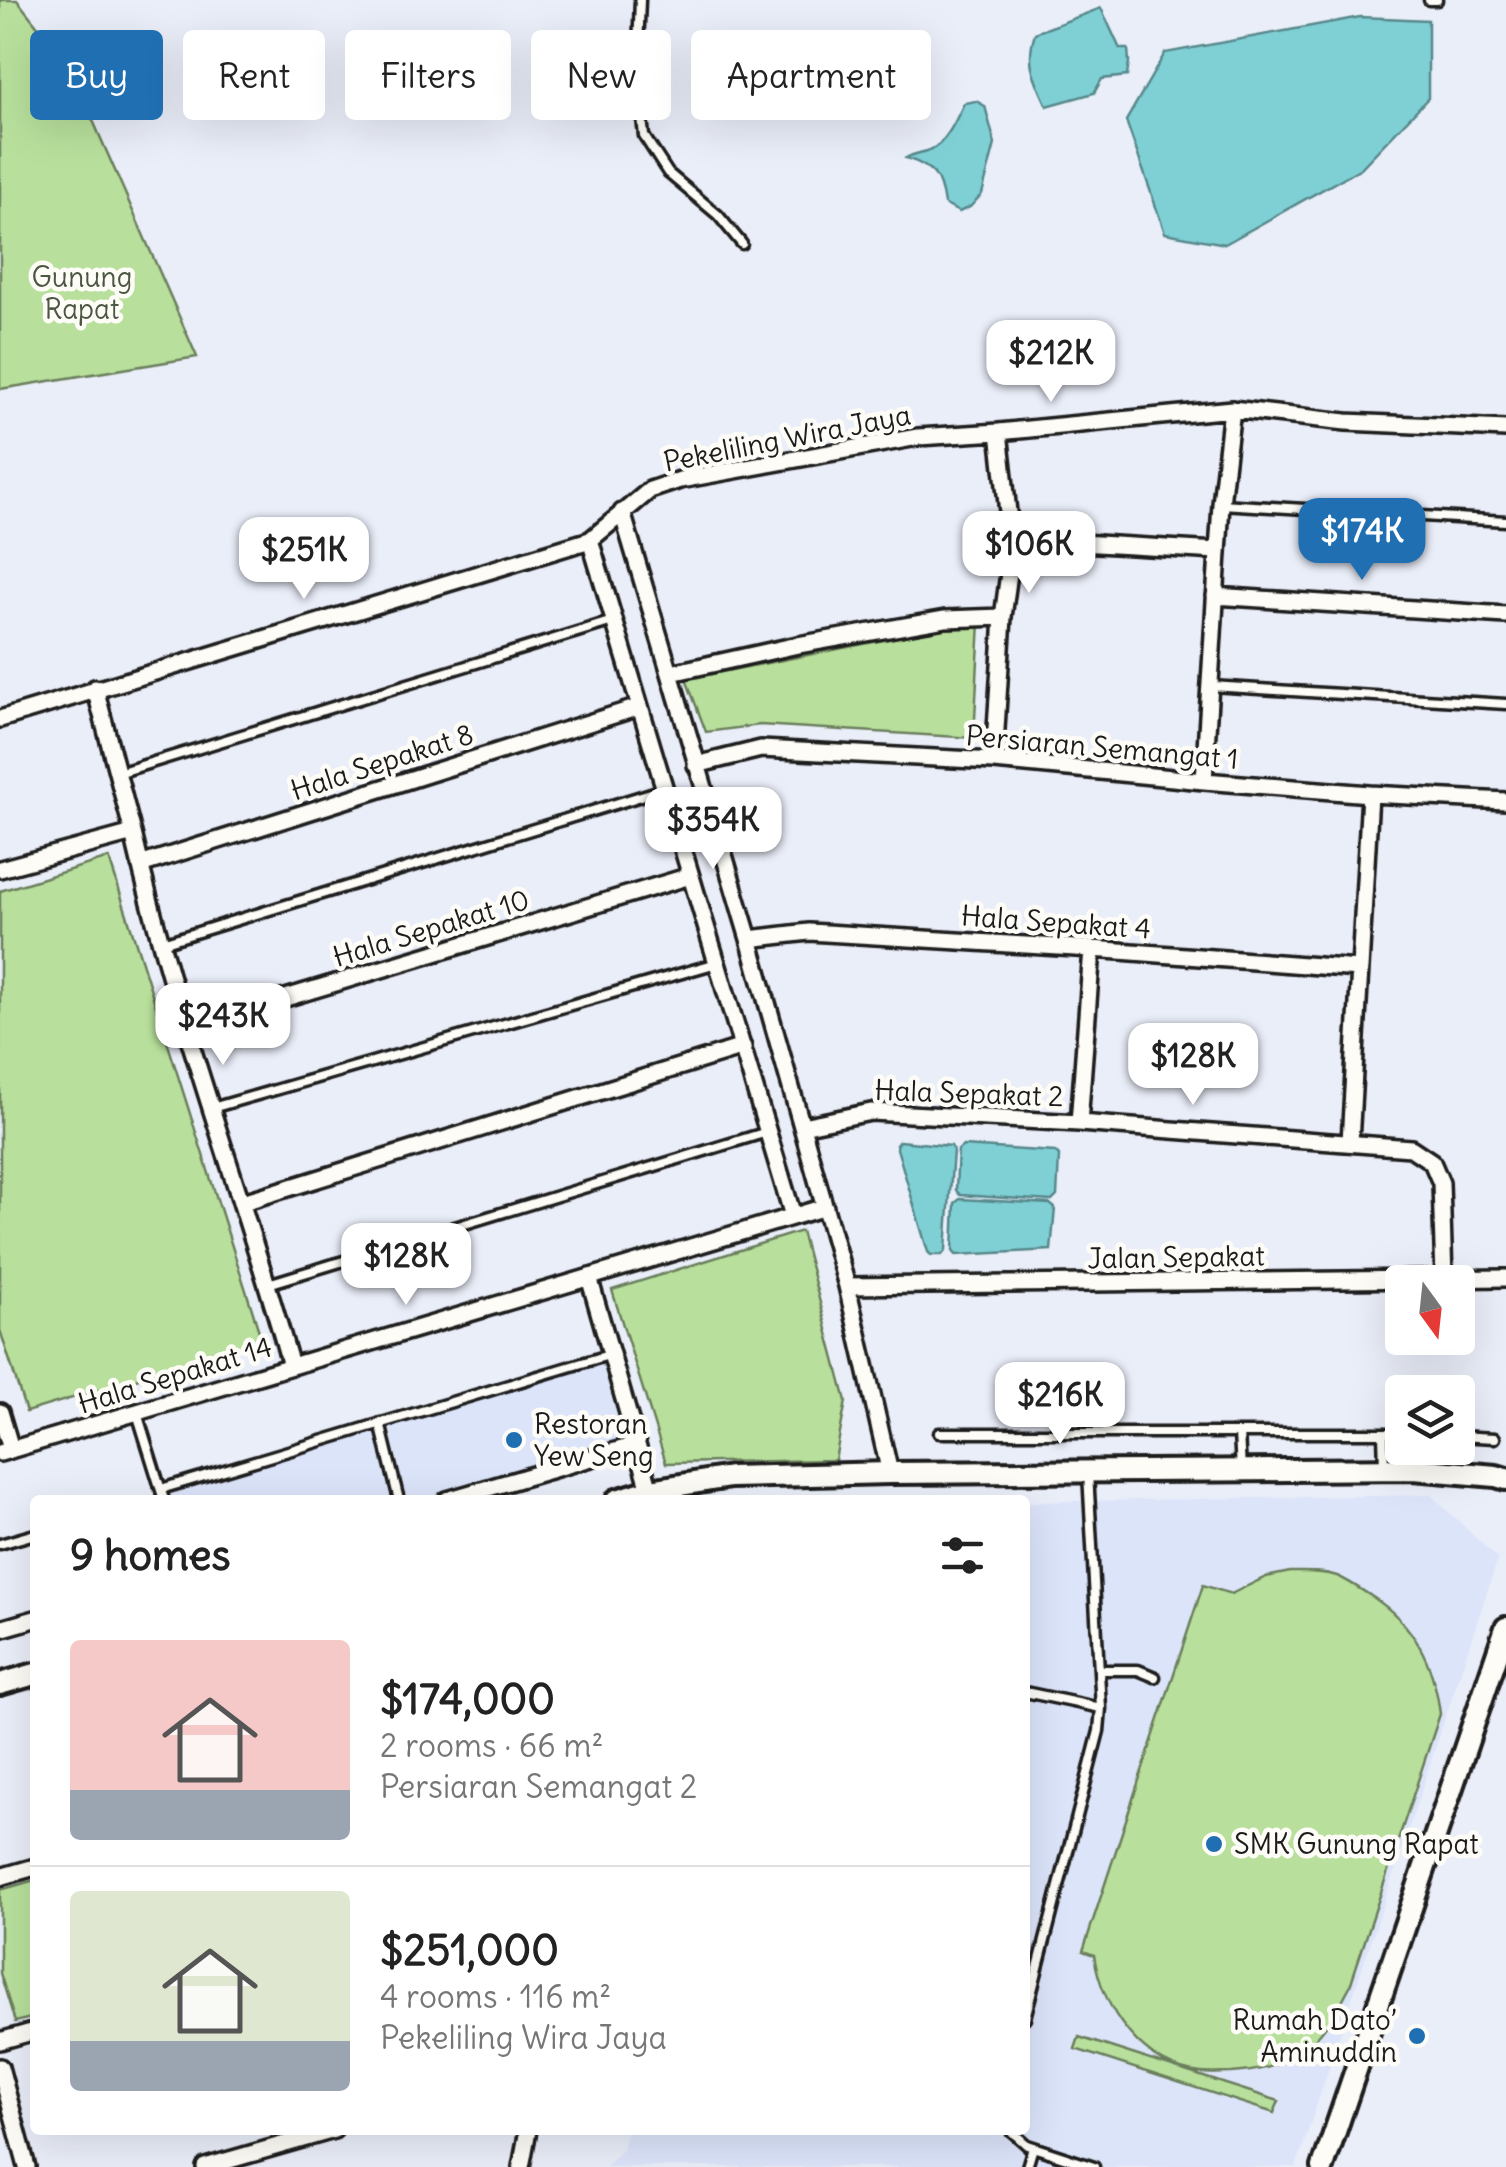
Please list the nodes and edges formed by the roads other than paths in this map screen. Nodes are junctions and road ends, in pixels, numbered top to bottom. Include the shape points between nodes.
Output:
1 (640, 0) edge
2 (1430, 0) edge
3 (1437, 0) edge
4 (742, 244) dead end
5 (1232, 410) junction
6 (1506, 430) edge
7 (999, 432) junction
8 (1221, 504) junction
9 (622, 512) junction
10 (1506, 521) edge
11 (1011, 539) junction
12 (590, 540) junction
13 (1218, 551) junction
14 (1215, 596) junction
15 (1506, 615) edge
16 (1003, 617) junction
17 (613, 621) junction
18 (671, 673) junction
19 (1211, 686) junction
20 (96, 688) junction
21 (1506, 704) edge
22 (639, 707) junction
23 (0, 719) edge
24 (994, 760) junction
25 (696, 764) junction
26 (118, 773) junction
27 (1204, 782) junction
28 (664, 789) junction
29 (1370, 794) junction
30 (1506, 801) edge
31 (133, 833) junction
32 (140, 865) junction
33 (0, 869) edge
34 (690, 876) junction
35 (749, 939) junction
36 (160, 944) junction
37 (1092, 949) junction
38 (717, 963) junction
39 (1360, 969) junction
40 (186, 1028) junction
41 (743, 1046) junction
42 (212, 1108) junction
43 (1079, 1123) junction
44 (802, 1126) junction
45 (767, 1132) junction
46 (1350, 1142) junction
47 (243, 1202) junction
48 (825, 1207) junction
49 (793, 1216) junction
50 (1444, 1265) edge
51 (589, 1277) junction
52 (1475, 1278) edge
53 (1506, 1278) edge
54 (1385, 1279) edge
55 (268, 1284) junction
56 (847, 1286) junction
57 (612, 1354) junction
58 (292, 1366) junction
59 (0, 1412) edge
60 (137, 1413) junction
61 (380, 1423) junction
62 (940, 1433) dead end
63 (1239, 1433) junction
64 (1383, 1433) joint
65 (1475, 1437) edge
66 (1495, 1438) dead end
67 (636, 1445) junction
68 (6, 1451) edge
69 (1384, 1469) junction
70 (1240, 1470) junction
71 (1088, 1472) junction
72 (890, 1473) junction
73 (1506, 1479) edge
74 (650, 1490) junction
75 (162, 1495) edge
76 (398, 1495) edge
77 (464, 1495) edge
78 (633, 1495) edge
79 (30, 1535) edge
80 (0, 1544) edge
81 (30, 1621) edge
82 (1506, 1628) edge
83 (0, 1630) edge
84 (1099, 1670) junction
85 (30, 1675) edge
86 (1155, 1677) dead end
87 (0, 1684) edge
88 (1030, 1693) edge
89 (1101, 1708) junction
90 (30, 1868) edge
91 (0, 1877) edge
92 (1030, 1999) edge
93 (30, 2032) edge
94 (0, 2040) edge
95 (0, 2067) edge
96 (317, 2135) edge
97 (527, 2135) edge
98 (1016, 2135) edge
99 (1033, 2147) junction
100 (1326, 2166) edge
101 (27, 2167) edge
102 (205, 2167) edge
103 (521, 2167) edge
104 (1027, 2167) edge
105 (1094, 2167) edge

1 - 4 lane via 644,136 668,173
2 - 3 lane
5 - 6 street, Pekeliling Wira Jaya
5 - 7 street, Pekeliling Wira Jaya
5 - 8 street
7 - 9 street, Pekeliling Wira Jaya via 918,436 680,480 650,490
7 - 11 street
8 - 10 lane
8 - 13 street
9 - 12 street, Pekeliling Wira Jaya
9 - 18 street
11 - 13 street
11 - 16 street
12 - 17 street
12 - 20 street, Pekeliling Wira Jaya
13 - 14 street
14 - 15 street
14 - 19 street
16 - 18 street via 945,619
16 - 24 street
17 - 22 street
17 - 26 lane
18 - 25 street
19 - 21 lane
19 - 27 street
20 - 23 street, Pekeliling Wira Jaya
20 - 26 street
22 - 28 street
22 - 32 street, Hala Sepakat 8
24 - 25 street, Persiaran Semangat 1 via 762,749
24 - 27 street, Persiaran Semangat 1
25 - 35 street
26 - 31 street
27 - 29 street, Persiaran Semangat 1
28 - 34 street
28 - 36 lane
29 - 30 street, Persiaran Semangat 1
29 - 39 street
31 - 32 street
31 - 33 street
32 - 36 street
34 - 38 street
34 - 40 street, Hala Sepakat 10
35 - 37 street, Hala Sepakat 4 via 809,932
35 - 44 street
36 - 40 street
37 - 39 street, Hala Sepakat 4
37 - 43 street
38 - 41 street
38 - 42 lane
39 - 46 street
40 - 42 street
41 - 45 street
41 - 47 street
42 - 47 street
43 - 44 street, Hala Sepakat 2 via 871,1112
43 - 46 street, Hala Sepakat 2
44 - 48 street
45 - 49 street
45 - 55 lane
46 - 50 street, Hala Sepakat 2 via 1411,1148 1432,1162 1441,1183
47 - 55 street
48 - 49 street, Hala Sepakat 14
48 - 56 street
49 - 51 street, Hala Sepakat 14
51 - 57 street
51 - 58 street, Hala Sepakat 14
52 - 53 street, Jalan Sepakat
54 - 56 street, Jalan Sepakat
55 - 58 street
56 - 72 street
57 - 61 lane
57 - 67 street
58 - 60 street, Hala Sepakat 14
59 - 68 street
60 - 68 street, Hala Sepakat 14
60 - 75 lane
61 - 75 lane
61 - 76 lane
62 - 63 lane
63 - 64 lane
63 - 70 lane
64 - 69 lane
65 - 66 lane
67 - 74 street
67 - 77 street
69 - 70 street
69 - 73 street
70 - 71 street
71 - 72 street
71 - 84 lane
72 - 74 street via 730,1477
74 - 78 street
79 - 80 lane
81 - 83 street
82 - 100 street
84 - 86 lane
84 - 89 lane
85 - 87 street
88 - 89 lane
89 - 92 lane
90 - 91 street
93 - 94 street
95 - 101 street
96 - 102 street
97 - 103 street
98 - 99 lane
99 - 104 lane
99 - 105 lane

